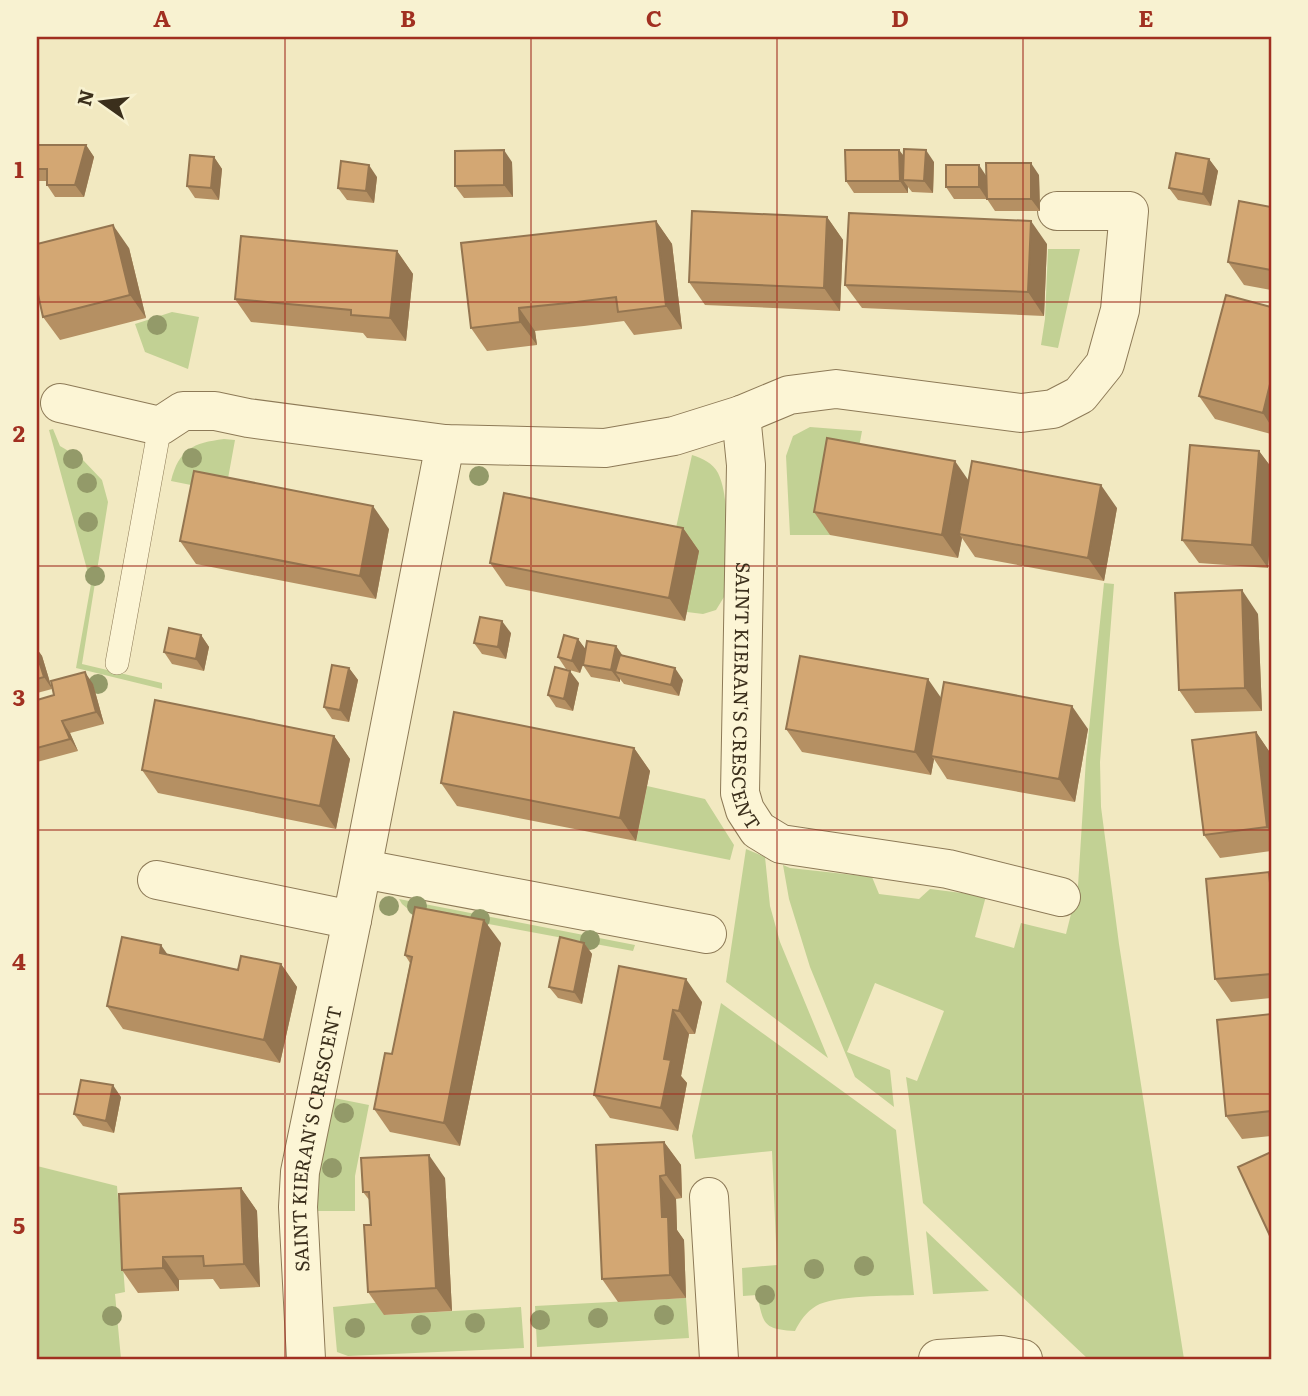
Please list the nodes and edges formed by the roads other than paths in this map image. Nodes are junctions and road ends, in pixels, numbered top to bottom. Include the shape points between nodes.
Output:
1 (1057, 211) dead end
2 (60, 403) dead end
3 (741, 415) junction
4 (160, 426) junction
5 (445, 444) junction
6 (117, 663) dead end
7 (363, 869) junction
8 (158, 880) dead end
9 (1061, 897) dead end
10 (352, 920) junction
11 (707, 934) dead end
12 (709, 1198) dead end
13 (306, 1359) edge
14 (719, 1359) edge
15 (938, 1359) edge
16 (1023, 1359) edge

1 - 3 street via 1129,211 1120,310 1105,364 1080,396 1053,409 1021,414 836,389 789,395
2 - 4 street
3 - 5 street via 674,436 605,448
3 - 9 street, SAINT KIERAN'S CRESCENT via 746,465 740,793 758,830 781,844 948,869
4 - 5 street via 183,411 215,411
4 - 6 lane
5 - 7 street, SAINT KIERAN'S CRESCENT
7 - 10 street, SAINT KIERAN'S CRESCENT
7 - 11 street
8 - 10 street
10 - 13 street, SAINT KIERAN'S CRESCENT via 300,1172
12 - 14 street
15 - 16 street via 1001,1355

